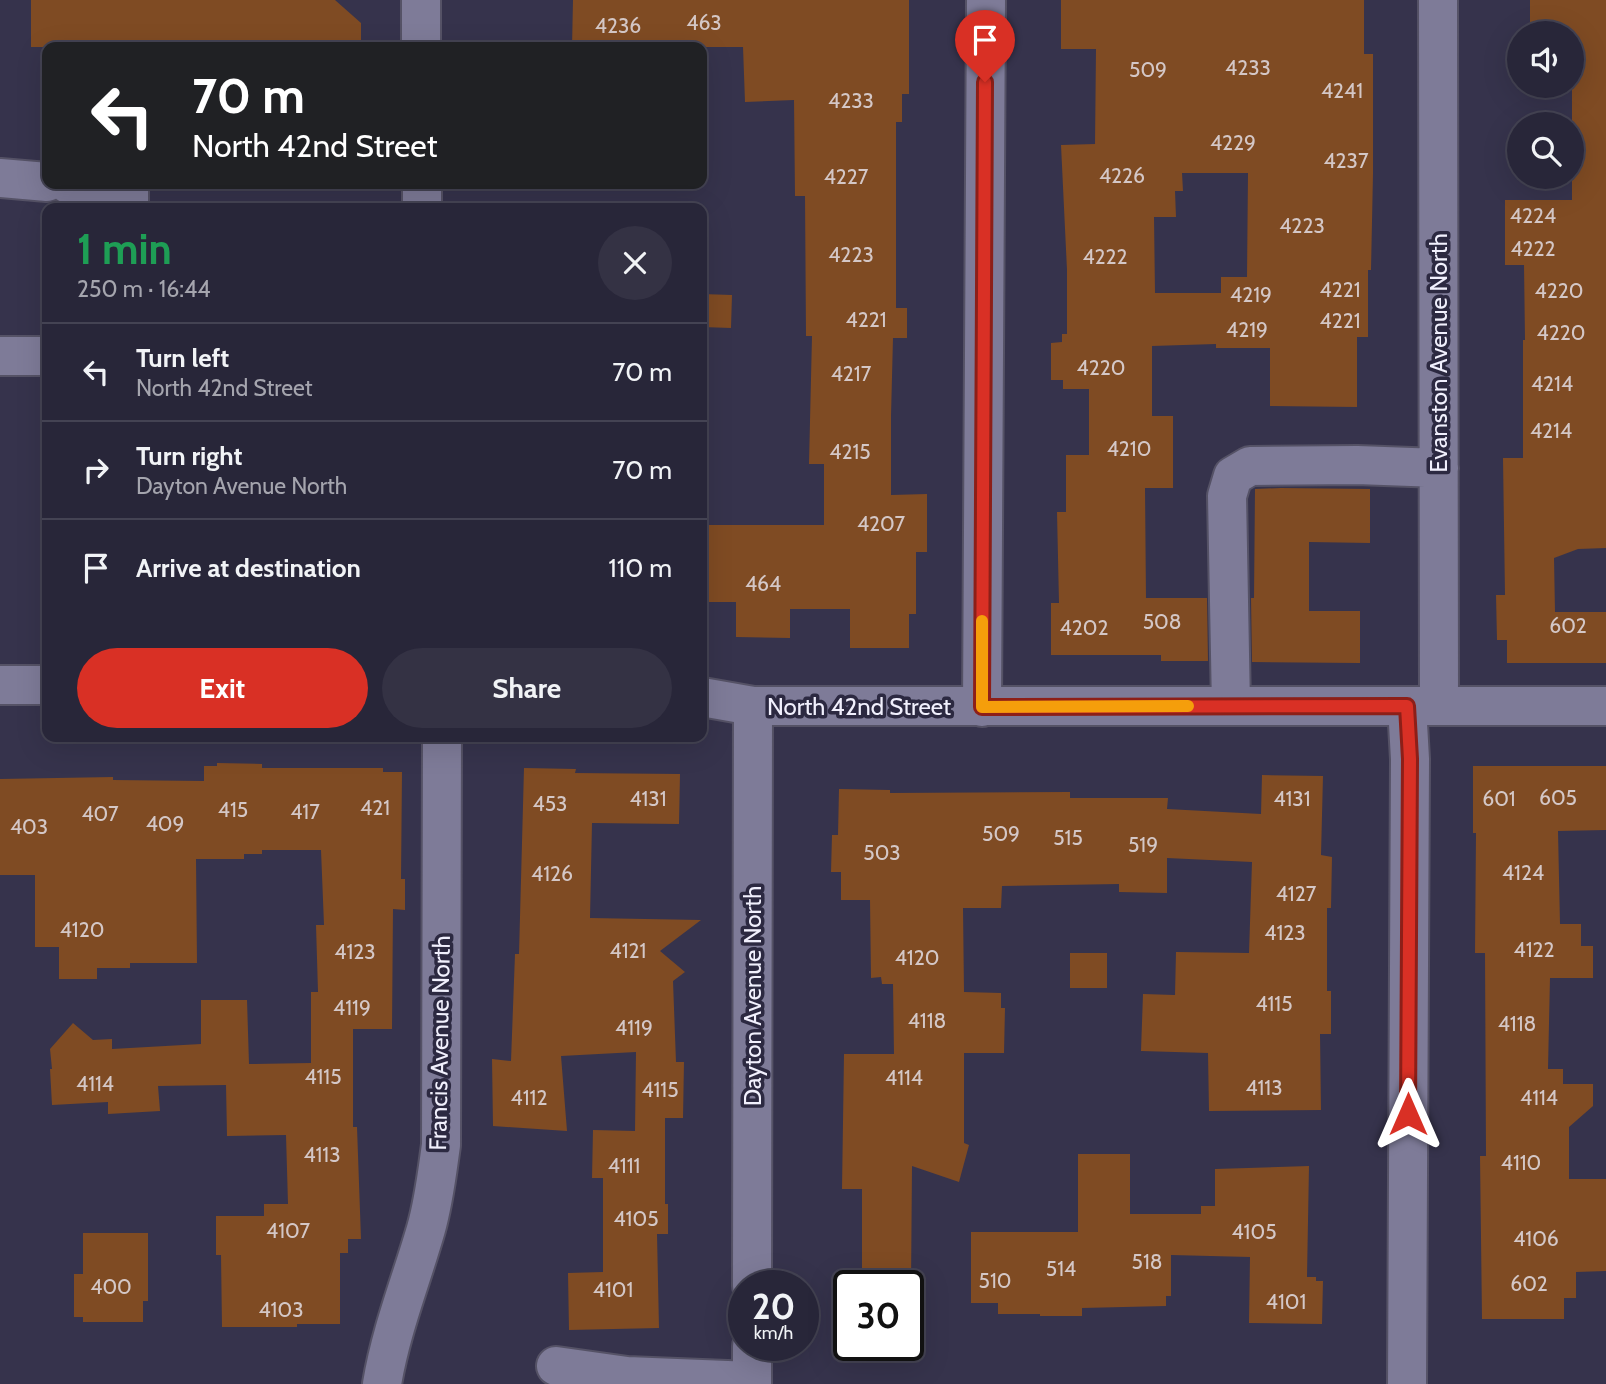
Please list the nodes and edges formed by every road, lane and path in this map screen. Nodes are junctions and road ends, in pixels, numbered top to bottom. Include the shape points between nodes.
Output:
1 (421, 0) edge
2 (986, 0) edge
3 (1438, 0) edge
4 (421, 42) edge
5 (0, 178) edge
6 (42, 182) edge
7 (119, 189) edge
8 (129, 203) edge
9 (0, 356) edge
10 (42, 356) edge
11 (1439, 468) junction
12 (0, 685) edge
13 (42, 685) edge
14 (707, 698) edge
15 (754, 706) junction
16 (1231, 706) junction
17 (1423, 706) junction
18 (1606, 706) edge
19 (982, 707) junction
20 (442, 742) edge
21 (752, 1270) edge
22 (556, 1366) dead end
23 (752, 1370) edge
24 (382, 1384) edge
25 (1407, 1384) edge

1 - 4 street
2 - 19 street
3 - 11 street, Evanston Avenue North
5 - 6 street
7 - 8 street via 129,190
9 - 10 street
11 - 16 street via 1250,466 1233,475 1227,496
11 - 17 street, Evanston Avenue North
12 - 13 street
14 - 15 street, North 42nd Street
15 - 19 street, North 42nd Street
15 - 21 street, Dayton Avenue North
16 - 17 street, North 42nd Street
16 - 19 street, North 42nd Street
17 - 18 street, North 42nd Street
17 - 25 street, Evanston Avenue North via 1410,773
20 - 24 street, Francis Avenue North via 441,1144 427,1227 393,1328
22 - 23 street via 627,1376

